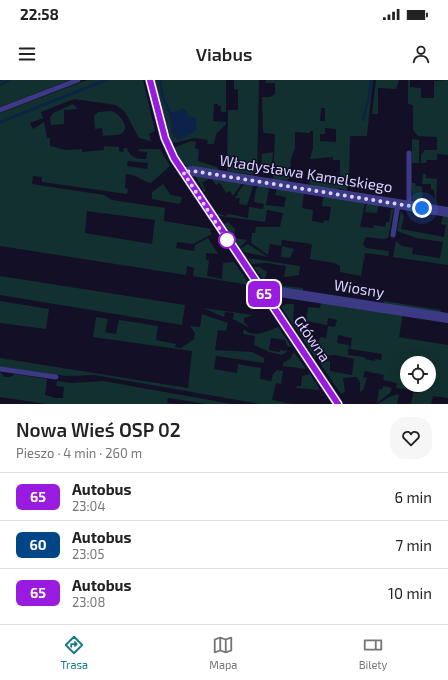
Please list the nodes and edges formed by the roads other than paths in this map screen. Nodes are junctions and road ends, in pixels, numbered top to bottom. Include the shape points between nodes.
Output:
1 (78, 80) edge
2 (150, 80) edge
3 (0, 110) edge
4 (409, 153) dead end
5 (183, 172) junction
6 (398, 204) junction
7 (409, 206) junction
8 (448, 212) edge
9 (393, 235) dead end
10 (266, 298) junction
11 (448, 318) edge
12 (0, 369) edge
13 (56, 377) dead end
14 (338, 404) edge

1 - 3 lane
2 - 5 street, Główna via 166,142
4 - 7 lane
5 - 6 street, Władysława Kamelskiego via 193,171
5 - 10 street, Główna
6 - 7 street, Władysława Kamelskiego
6 - 9 lane
7 - 8 street, Władysława Kamelskiego
10 - 11 street, Wiosny via 280,292
10 - 14 street, Główna
12 - 13 lane

